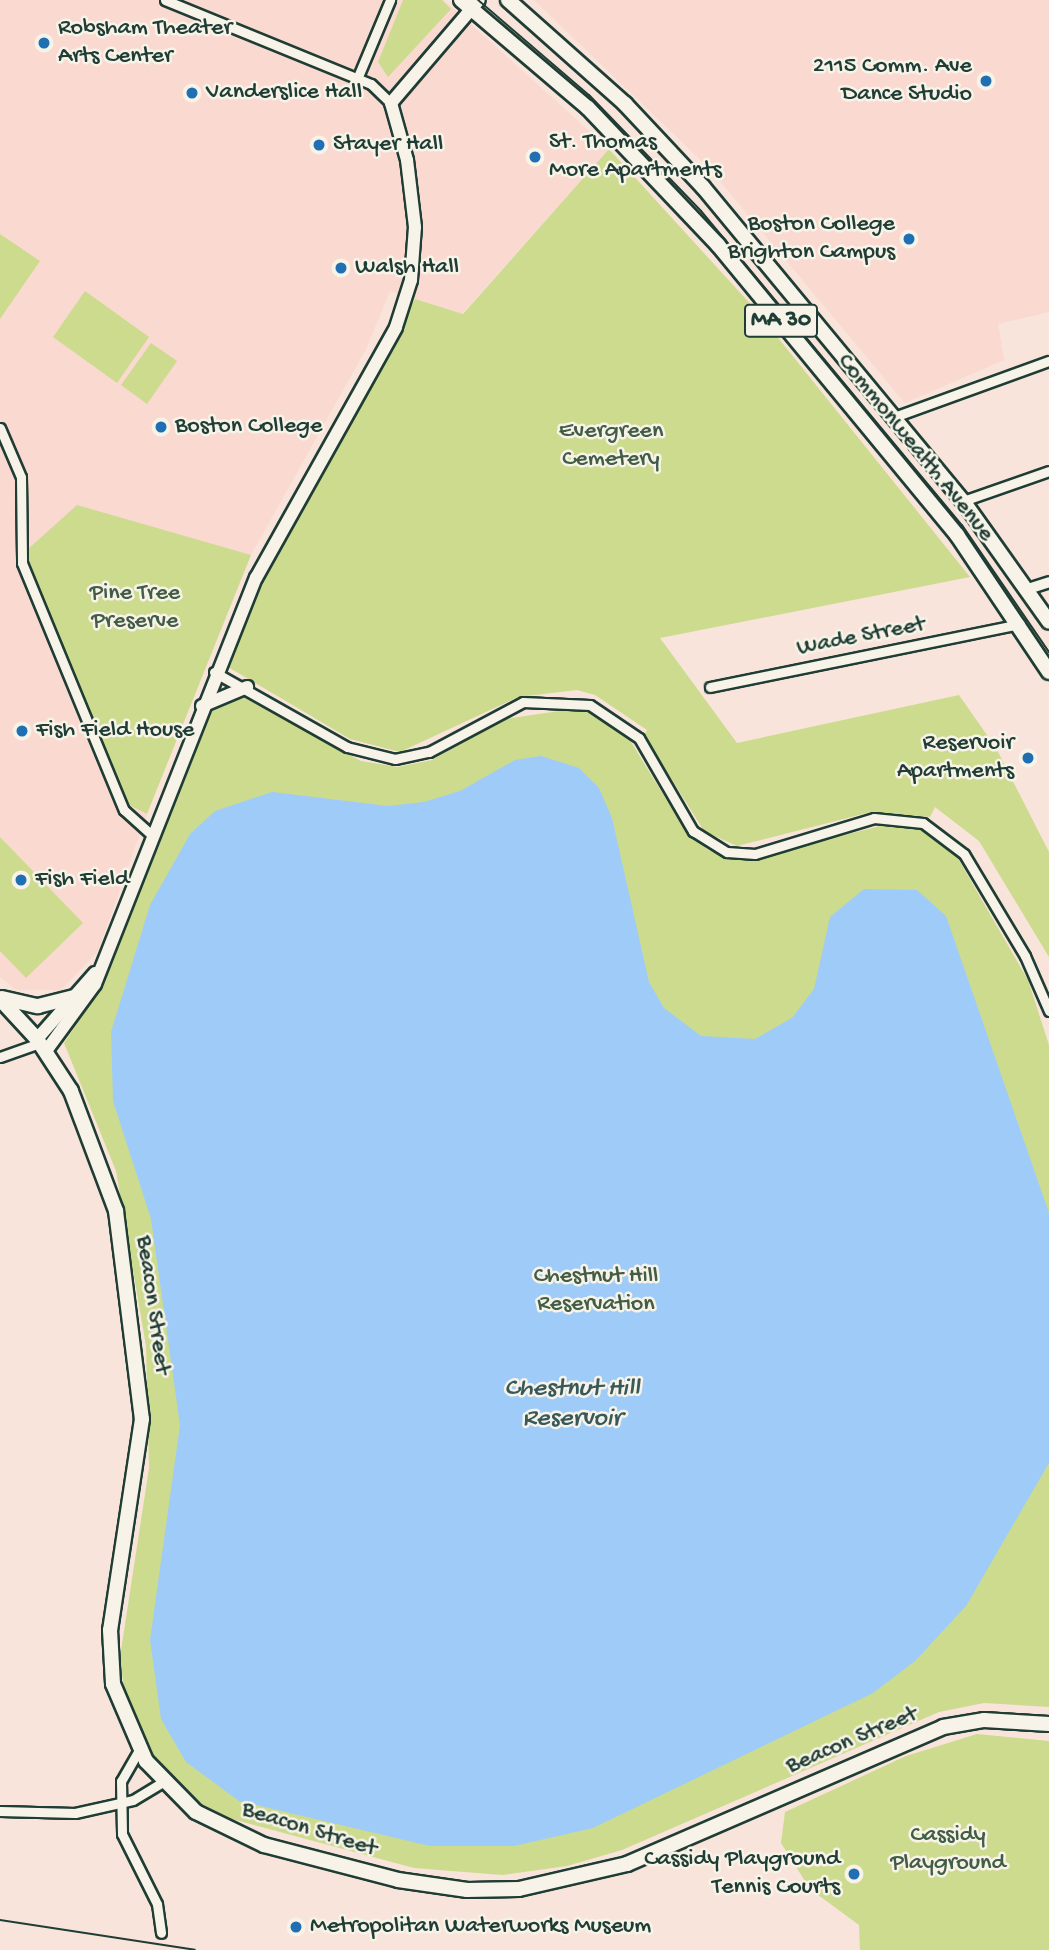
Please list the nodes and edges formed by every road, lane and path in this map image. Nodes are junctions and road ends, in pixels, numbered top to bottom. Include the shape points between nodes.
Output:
1 (165, 0) edge
2 (390, 0) edge
3 (508, 0) edge
4 (470, 3) edge
5 (357, 79) junction
6 (391, 103) junction
7 (1049, 361) edge
8 (894, 417) junction
9 (0, 428) edge
10 (928, 458) junction
11 (1049, 471) edge
12 (908, 475) junction
13 (963, 502) junction
14 (1049, 582) edge
15 (1028, 589) junction
16 (1049, 622) edge
17 (1020, 624) junction
18 (214, 672) junction
19 (1049, 672) edge
20 (247, 687) junction
21 (710, 687) dead end
22 (201, 706) junction
23 (152, 835) junction
24 (104, 962) junction
25 (75, 997) junction
26 (0, 998) edge
27 (1049, 1011) edge
28 (41, 1044) junction
29 (0, 1057) edge
30 (1049, 1724) edge
31 (138, 1750) junction
32 (163, 1782) junction
33 (120, 1804) junction
34 (0, 1811) edge
35 (161, 1933) dead end

1 - 5 street
2 - 5 street
3 - 8 main road, Commonwealth Avenue / MA 30 via 652,131
4 - 6 main road
4 - 12 main road, Commonwealth Avenue / MA 30 via 579,99 668,189
5 - 6 street
6 - 18 main road via 407,160 415,227 405,300 384,349 271,548
7 - 8 street
8 - 10 main road, Commonwealth Avenue / MA 30
9 - 23 street via 21,477 24,568 124,810
10 - 12 main road
10 - 13 main road, Commonwealth Avenue / MA 30
11 - 13 street
12 - 17 main road, Commonwealth Avenue / MA 30
13 - 15 main road, Commonwealth Avenue / MA 30
14 - 15 street
15 - 16 main road, Commonwealth Avenue / MA 30
17 - 19 main road, Commonwealth Avenue / MA 30
17 - 21 street, Wade Street
18 - 20 street
18 - 22 main road
20 - 22 main road
20 - 27 street via 347,747 395,759 429,752 523,702 590,705 618,720 645,746 693,831 736,853 765,851 874,818 923,823 964,853 1025,956
22 - 23 main road
23 - 24 main road
24 - 25 main road
24 - 28 main road via 81,1009
25 - 26 main road via 38,1006
25 - 28 main road
26 - 28 main road, Beacon Street
28 - 29 street
28 - 31 main road, Beacon Street via 80,1109 106,1174 137,1347 139,1467 110,1643 116,1700
30 - 32 main road, Beacon Street via 992,1720 943,1727 617,1867 502,1891 411,1883 264,1845 209,1820
31 - 32 main road, Beacon Street
31 - 33 street via 124,1772
32 - 33 street
33 - 34 street via 75,1813
33 - 35 street via 127,1853 157,1904

